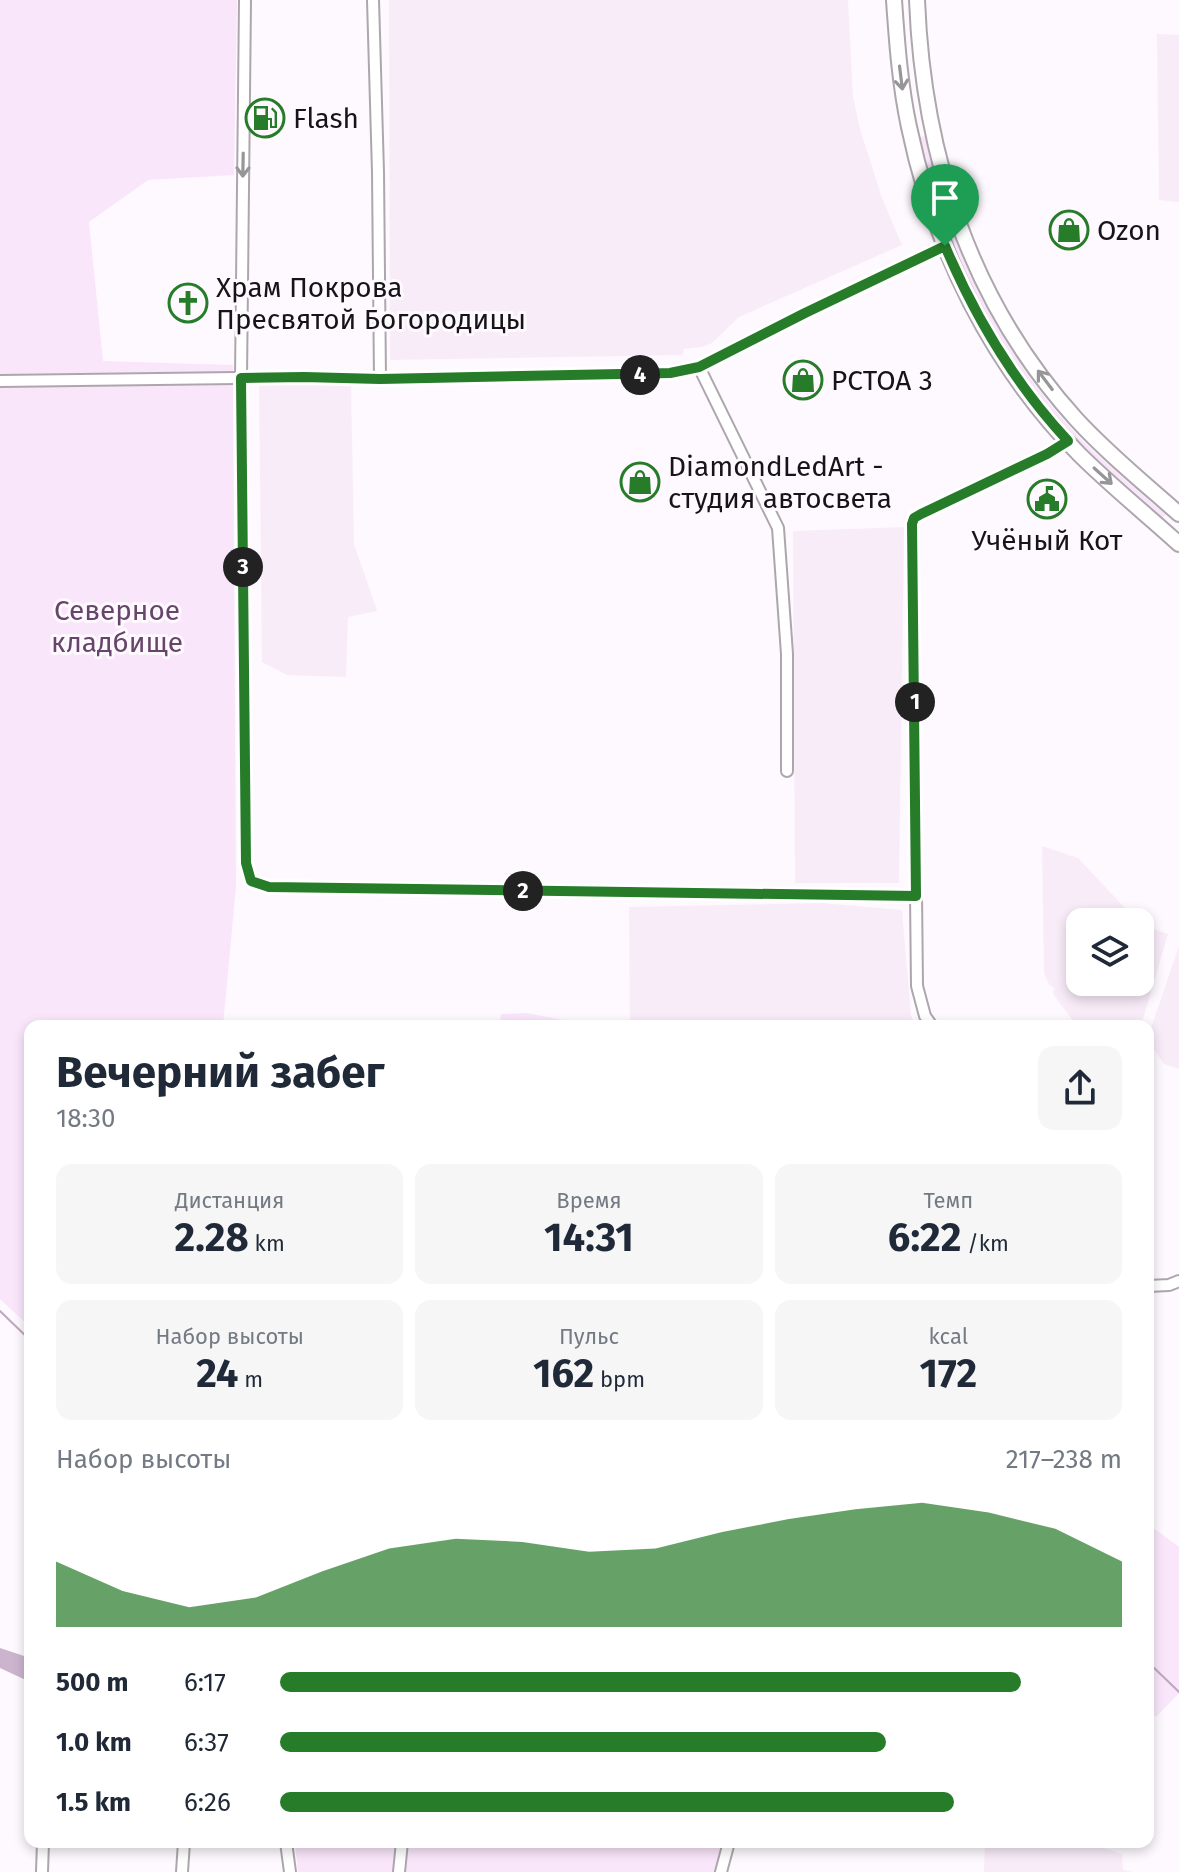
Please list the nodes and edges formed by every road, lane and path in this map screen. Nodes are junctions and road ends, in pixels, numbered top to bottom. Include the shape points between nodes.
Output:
1 (245, 0) edge
2 (373, 0) edge
3 (894, 0) edge
4 (917, 0) edge
5 (931, 128) junction
6 (910, 131) junction
7 (945, 246) junction
8 (699, 367) junction
9 (241, 378) junction
10 (380, 379) junction
11 (0, 381) edge
12 (1068, 441) junction
13 (1178, 513) edge
14 (1160, 526) junction
15 (1179, 544) edge
16 (787, 771) dead end
17 (916, 896) junction
18 (928, 1020) edge
19 (1179, 1281) edge
20 (1154, 1286) edge
21 (43, 1848) edge
22 (184, 1848) edge
23 (287, 1848) edge
24 (401, 1848) edge
25 (727, 1848) edge
26 (42, 1872) edge
27 (182, 1872) edge
28 (290, 1872) edge
29 (399, 1872) edge
30 (721, 1872) edge

1 -> 9 street
2 - 10 street
3 -> 6 main road
4 - 5 main road
5 - 6 main road
13 -> 5 main road via 1076,419 1017,341 961,231
6 - 7 main road
7 - 8 street
7 - 12 main road via 1000,352
8 - 10 street via 638,375
8 - 16 street via 778,528 787,654
9 - 10 street
9 - 11 street
9 - 17 street via 246,863 251,881 269,887
12 -> 14 main road
12 - 17 street via 914,518
13 - 14 main road via 1173,522
14 - 15 main road
17 - 18 street via 917,986
19 - 20 street
21 - 26 street
22 - 27 street
23 - 28 street
24 - 29 street
25 - 30 street

